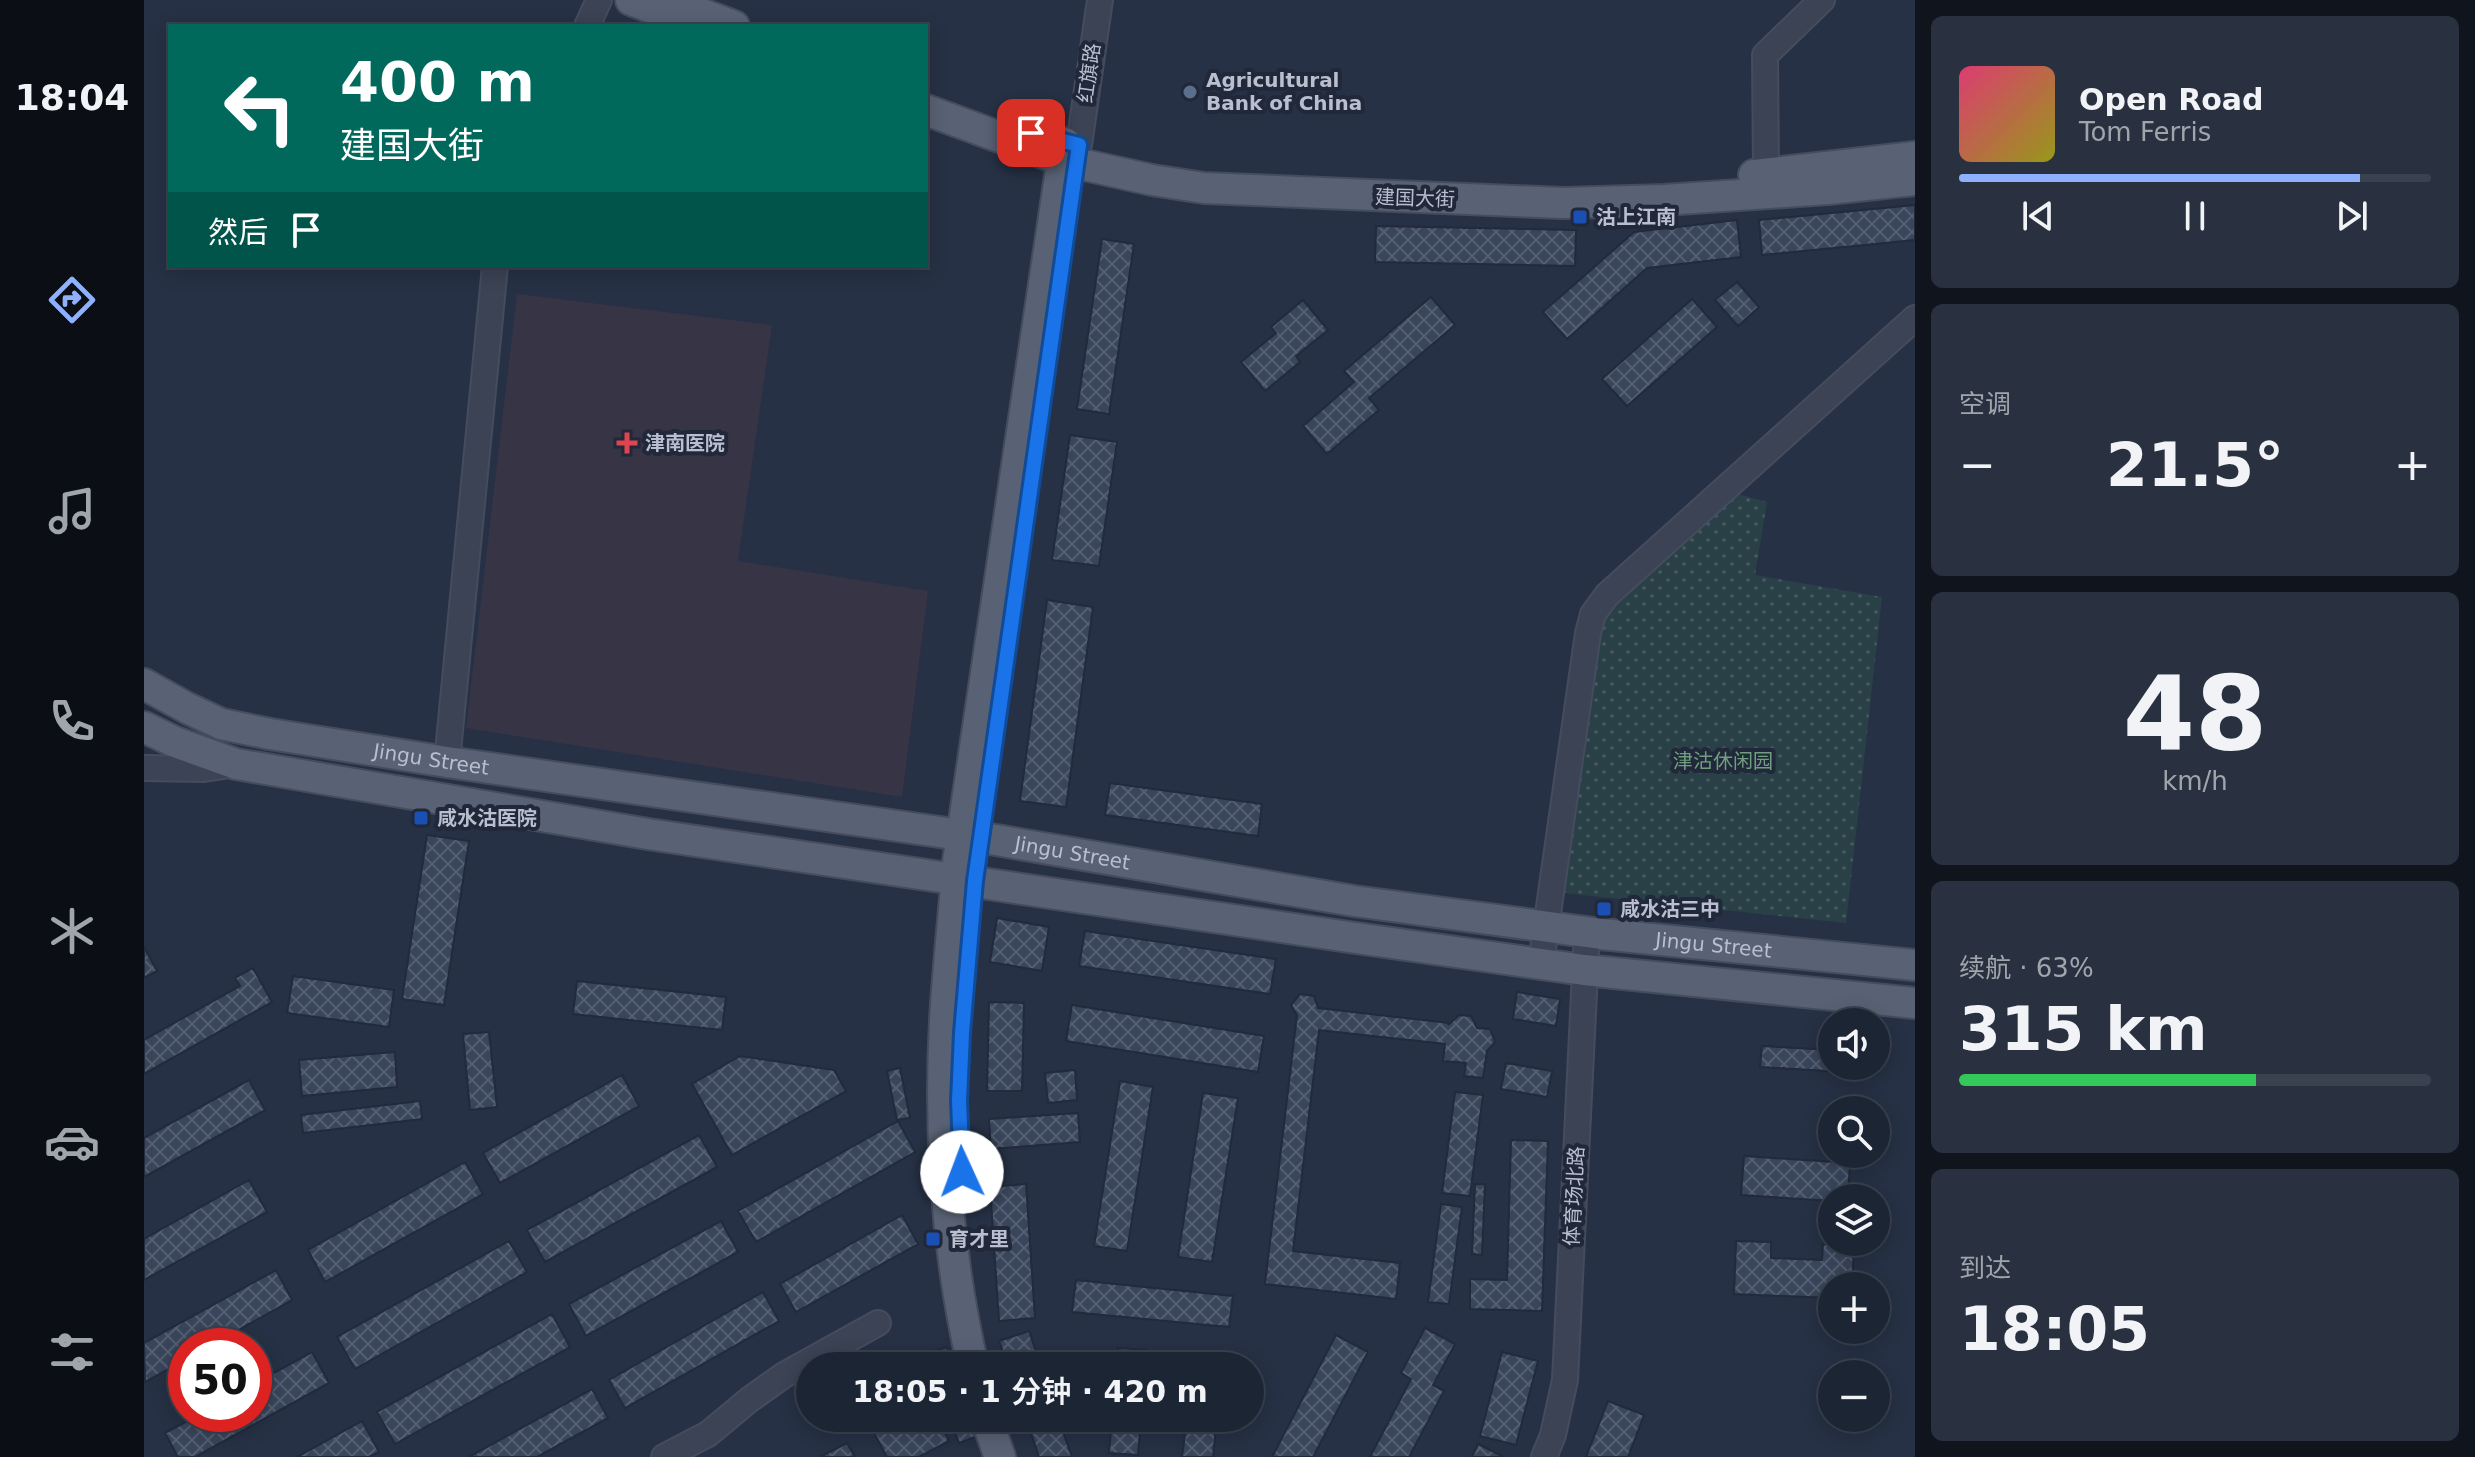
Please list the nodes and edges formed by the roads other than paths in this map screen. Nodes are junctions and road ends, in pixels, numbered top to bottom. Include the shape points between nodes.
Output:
1 (599, 0) edge
2 (631, 0) edge
3 (665, 0) edge
4 (1086, 0) edge
5 (1100, 0) edge
6 (1822, 0) edge
7 (588, 24) edge
8 (695, 24) edge
9 (729, 24) edge
10 (928, 97) edge
11 (928, 111) edge
12 (1071, 153) junction
13 (1915, 157) edge
14 (1766, 173) junction
15 (1915, 180) edge
16 (495, 268) edge
17 (1915, 318) edge
18 (144, 684) edge
19 (144, 727) edge
20 (144, 736) edge
21 (175, 742) junction
22 (447, 762) junction
23 (236, 764) junction
24 (144, 768) edge
25 (967, 863) junction
26 (911, 871) junction
27 (962, 917) junction
28 (1545, 927) junction
29 (1594, 933) junction
30 (1541, 963) junction
31 (1915, 965) edge
32 (1591, 970) junction
33 (1915, 1003) edge
34 (878, 1323) dead end
35 (970, 1352) edge
36 (986, 1352) edge
37 (991, 1432) edge
38 (1009, 1432) edge
39 (664, 1457) edge
40 (1000, 1457) edge
41 (1018, 1457) edge
42 (1544, 1457) edge
43 (1555, 1457) edge

1 - 7 street
2 - 8 main road
3 - 9 main road
4 - 12 street, 红旗路
5 - 12 street, 红旗路
6 - 14 street via 1765,55
10 - 12 main road, 建国大街
11 - 12 main road, 建国大街
12 - 14 main road, 建国大街 via 1192,169 1415,182 1637,184
12 - 15 main road, 建国大街 via 1152,180 1204,188 1563,203
12 - 25 main road
13 - 14 main road, 建国大街
16 - 22 street
17 - 28 street via 1607,595 1593,614
18 - 22 main road, Jingu Street via 221,724
19 - 21 main road, Jingu Street
20 - 21 street
21 - 23 main road, Jingu Street
22 - 25 main road, Jingu Street via 918,829
23 - 24 street
23 - 26 main road, Jingu Street via 648,834
25 - 26 main road, Jingu Street
25 - 27 main road
25 - 28 main road, Jingu Street via 1354,901
25 - 30 main road, Jingu Street via 1349,937
26 - 27 main road via 944,888
27 - 35 main road via 945,1022 944,1135 956,1274
27 - 36 main road via 961,1144
28 - 29 main road, Jingu Street
28 - 30 street
29 - 31 main road, Jingu Street
29 - 32 street, 体育场北路
30 - 32 main road, Jingu Street
32 - 33 main road, Jingu Street
32 - 42 street, 体育场北路 via 1565,1380
32 - 43 street, 体育场北路 via 1578,1374
34 - 39 street via 784,1375 708,1434
37 - 40 main road
38 - 41 main road

